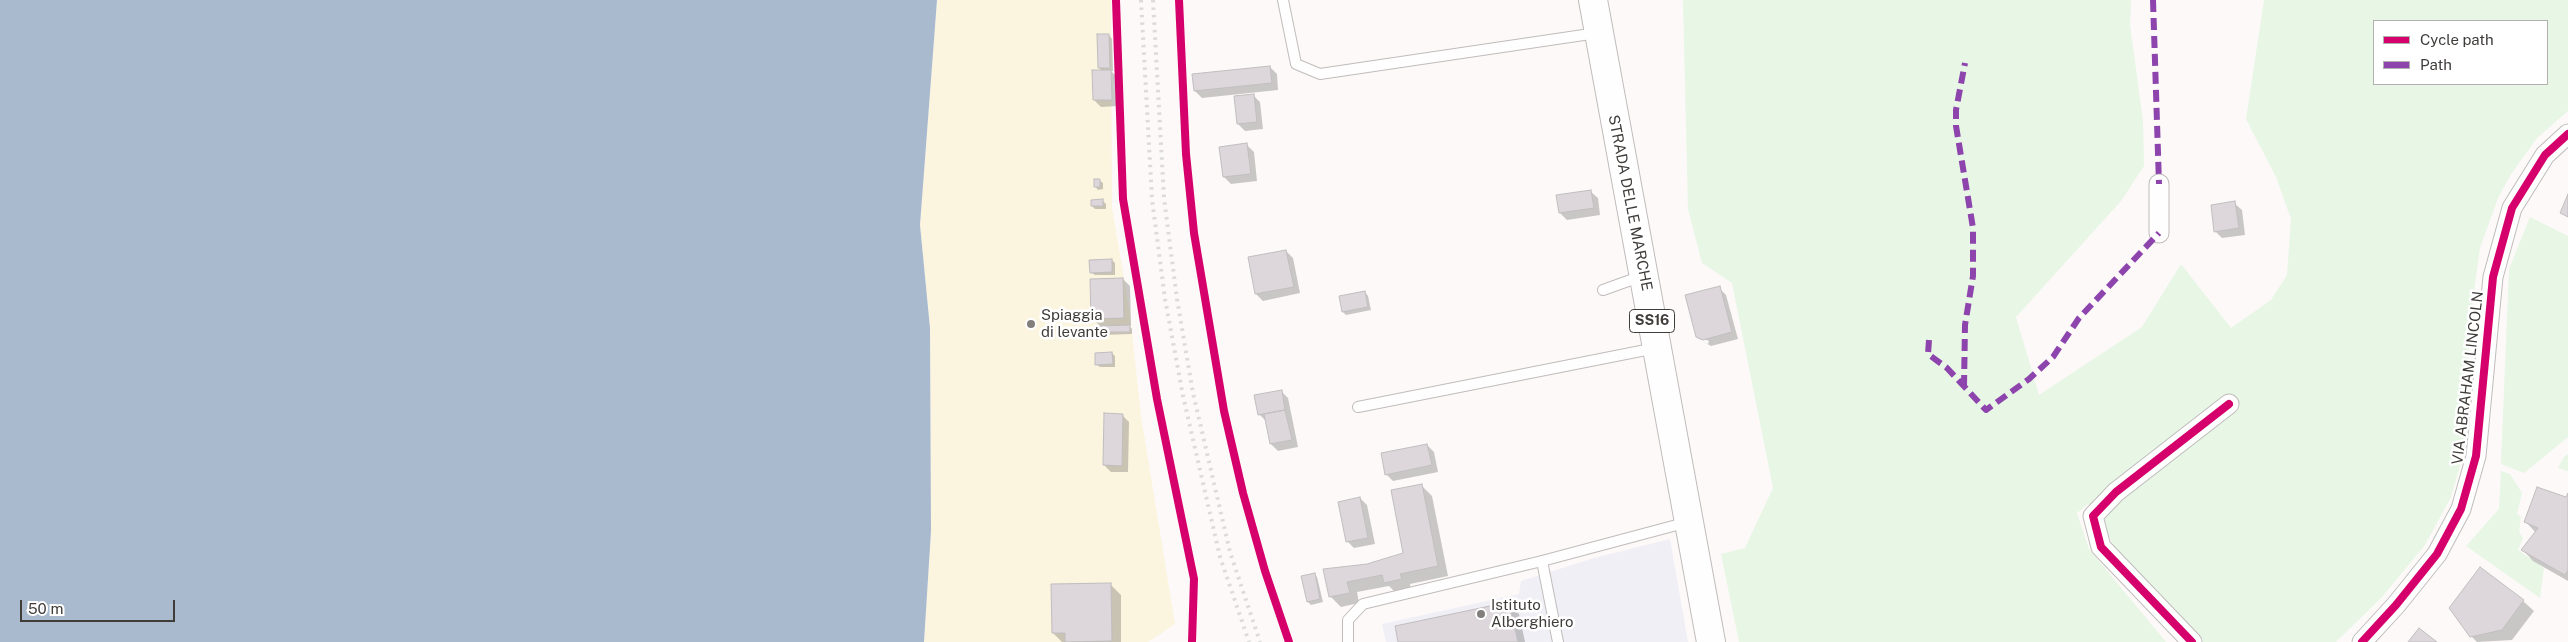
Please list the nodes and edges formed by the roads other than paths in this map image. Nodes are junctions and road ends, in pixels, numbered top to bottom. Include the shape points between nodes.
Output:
1 (1283, 0) edge
2 (1593, 0) edge
3 (1598, 32) junction
4 (2568, 134) edge
5 (2159, 184) dead end
6 (2159, 233) dead end
7 (1645, 276) junction
8 (1603, 290) dead end
9 (1656, 348) junction
10 (2229, 404) dead end
11 (1358, 407) dead end
12 (1689, 522) junction
13 (1542, 561) junction
14 (1348, 642) edge
15 (1558, 642) edge
16 (1711, 642) edge
17 (2192, 642) edge
18 (2362, 642) edge

1 - 3 lane via 1296,64 1320,74
2 - 3 main road, STRADA DELLE MARCHE / SS16
3 - 7 main road, STRADA DELLE MARCHE / SS16
4 - 18 street, VIA ABRAHAM LINCOLN via 2544,155 2512,208 2493,277 2476,456 2461,509 2437,554
5 - 6 street
7 - 8 lane
7 - 9 main road, STRADA DELLE MARCHE / SS16
9 - 11 lane
9 - 12 main road, STRADA DELLE MARCHE / SS16
10 - 17 street via 2116,492 2093,516 2100,546
12 - 13 lane
12 - 16 main road, STRADA DELLE MARCHE / SS16
13 - 14 lane via 1363,604 1348,620
13 - 15 lane

